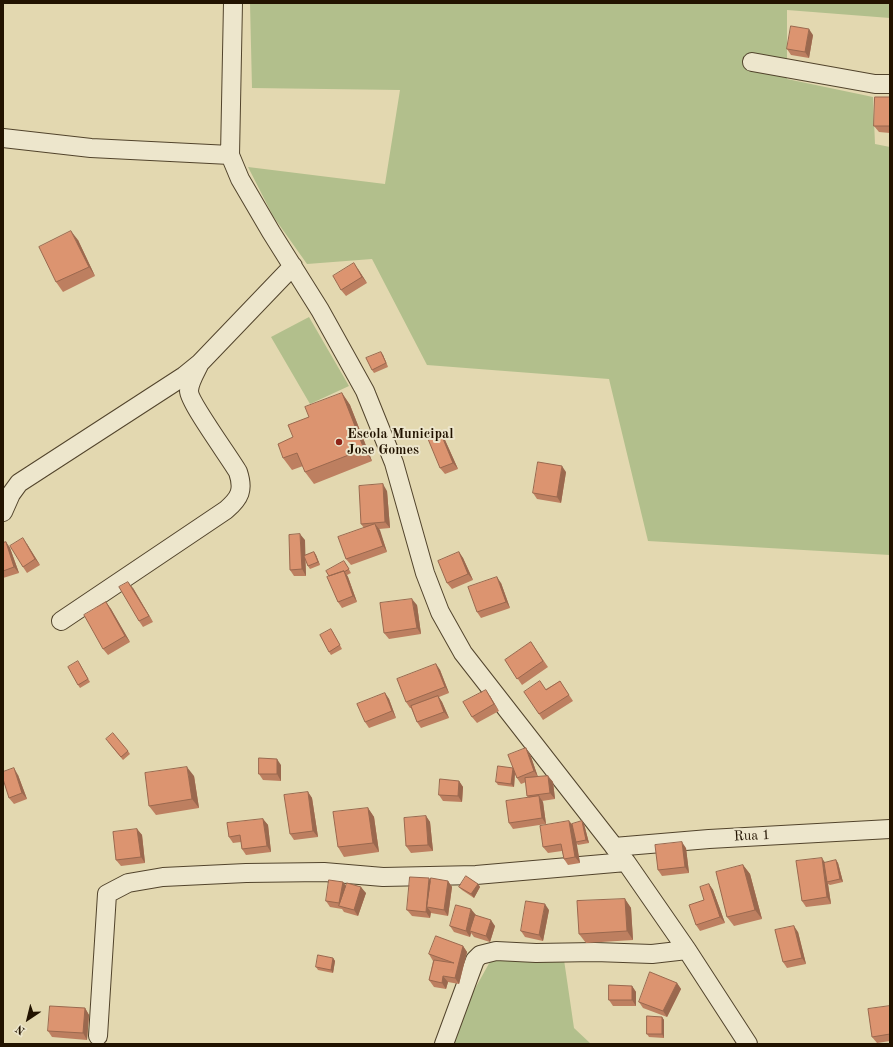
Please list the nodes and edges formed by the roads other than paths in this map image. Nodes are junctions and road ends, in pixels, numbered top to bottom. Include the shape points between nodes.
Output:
1 (233, 3) edge
2 (752, 62) dead end
3 (890, 84) edge
4 (3, 138) edge
5 (230, 155) junction
6 (293, 266) junction
7 (200, 363) junction
8 (3, 512) edge
9 (61, 622) dead end
10 (890, 829) edge
11 (614, 847) junction
12 (626, 862) junction
13 (687, 950) junction
14 (98, 1036) dead end
15 (444, 1044) edge
16 (748, 1044) edge

1 - 5 street
2 - 3 street via 875,84
4 - 5 street via 91,148
5 - 6 street via 240,179
6 - 7 street
6 - 11 street via 365,391 394,463 425,573 440,612 463,653
7 - 8 street via 19,483
7 - 9 street via 189,391 196,407 238,472 241,490 236,501
10 - 11 street, Rua 1
11 - 12 street
12 - 13 street
12 - 14 street via 476,875 383,877 324,872 246,873 163,877 128,883 107,894
13 - 15 street via 652,954 487,952 475,960
13 - 16 street

